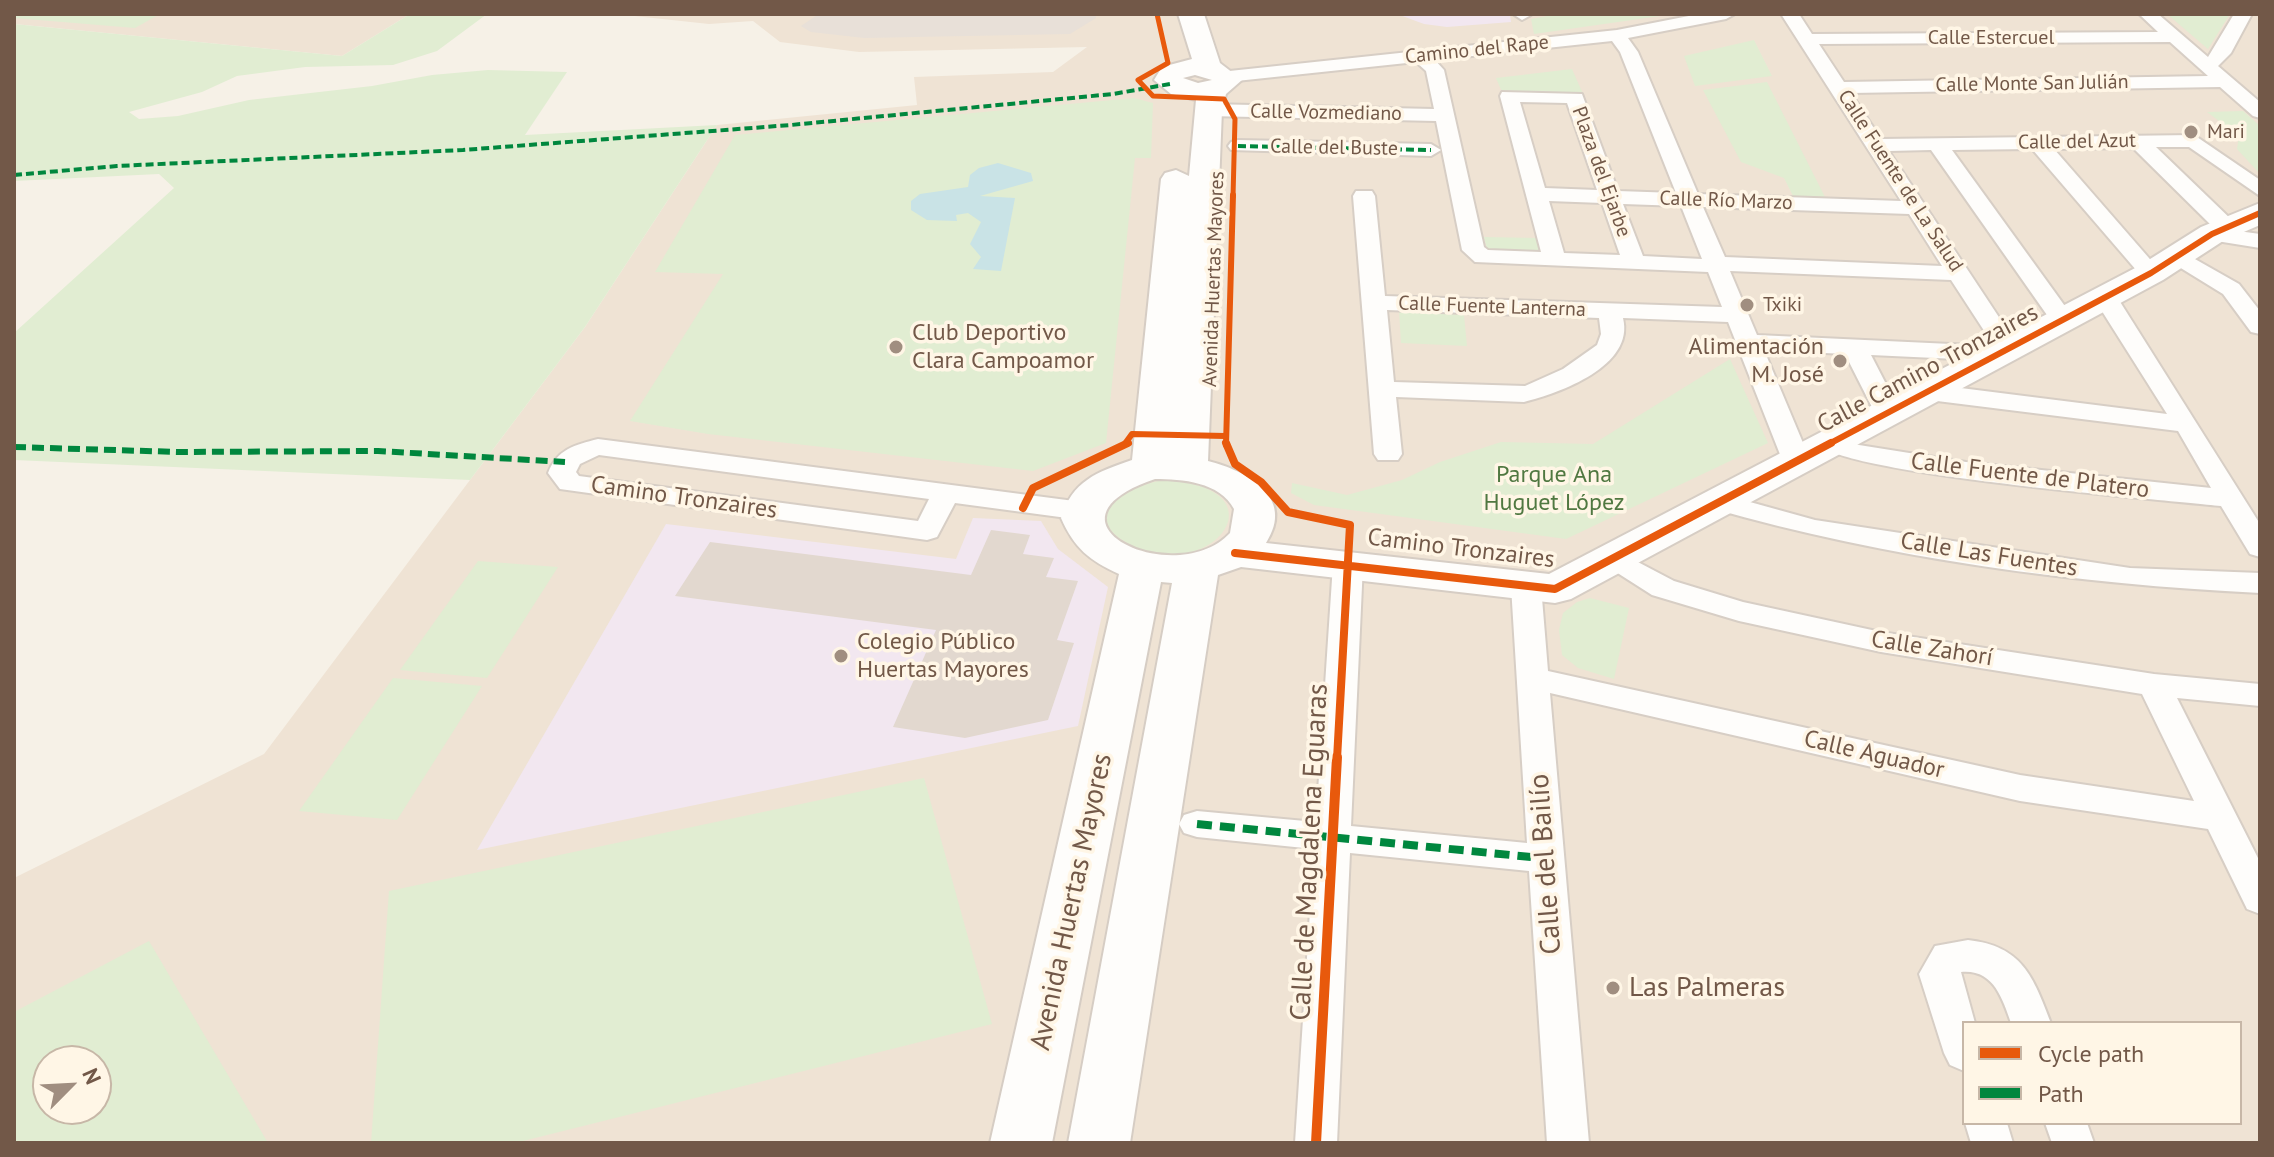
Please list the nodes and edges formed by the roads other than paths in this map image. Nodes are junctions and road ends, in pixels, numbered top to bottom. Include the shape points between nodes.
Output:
1 (1174, 14) edge
2 (1191, 14) edge
3 (1726, 14) edge
4 (1790, 14) edge
5 (2148, 14) edge
6 (2243, 14) edge
7 (1617, 35) junction
8 (2174, 37) junction
9 (1809, 39) junction
10 (1421, 56) junction
11 (2208, 66) junction
12 (2224, 81) junction
13 (1204, 83) junction
14 (1840, 88) junction
15 (2260, 112) edge
16 (1444, 115) junction
17 (2138, 141) junction
18 (2038, 143) junction
19 (1937, 144) junction
20 (1878, 145) junction
21 (1238, 146) dead end
22 (1431, 150) dead end
23 (2260, 190) edge
24 (1536, 194) junction
25 (1364, 196) dead end
26 (1610, 197) junction
27 (1690, 200) junction
28 (1916, 208) junction
29 (2240, 229) edge
30 (1555, 261) junction
31 (1634, 264) junction
32 (1718, 265) junction
33 (2165, 265) junction
34 (1958, 273) junction
35 (2105, 297) junction
36 (1375, 303) junction
37 (1609, 311) junction
38 (1738, 315) junction
39 (2063, 320) junction
40 (2260, 327) edge
41 (1749, 342) junction
42 (1854, 347) junction
43 (2004, 351) junction
44 (1383, 389) junction
45 (1929, 392) junction
46 (1888, 413) junction
47 (2187, 424) junction
48 (1830, 443) junction
49 (1388, 454) dead end
50 (1797, 462) junction
51 (1170, 467) junction
52 (946, 493) junction
53 (2231, 499) junction
54 (1721, 502) junction
55 (1082, 511) junction
56 (2260, 547) edge
57 (1229, 548) junction
58 (1615, 559) junction
59 (1348, 564) junction
60 (1142, 568) junction
61 (2260, 583) edge
62 (1526, 586) junction
63 (1532, 678) junction
64 (2154, 685) junction
65 (2260, 695) edge
66 (2219, 818) junction
67 (1197, 824) dead end
68 (1334, 838) junction
69 (1531, 857) dead end
70 (2260, 899) edge
71 (2030, 1021) edge
72 (1962, 1047) edge
73 (1021, 1143) edge
74 (1099, 1143) edge
75 (1316, 1143) edge
76 (1568, 1143) edge

1 - 13 street, Avenida Huertas Mayores
2 - 13 street, Avenida Huertas Mayores
3 - 7 street, Camino del Rape
4 - 9 street, Calle Fuente de La Salud
5 - 8 street
6 - 11 street via 2222,53
7 - 10 street, Camino del Rape
7 - 27 street via 1629,52
8 - 9 street, Calle Estercuel
8 - 11 street
9 - 14 street, Calle Fuente de La Salud
10 - 13 street, Camino del Rape
10 - 16 street via 1435,70
11 - 12 street
12 - 14 street, Calle Monte San Julián
12 - 15 street
13 - 16 street, Calle Vozmediano
13 - 51 street, Avenida Huertas Mayores
14 - 20 street, Calle Fuente de La Salud
16 - 30 street via 1473,250 1483,257
17 - 18 street, Calle del Azut
17 - 23 street, Calle del Azut via 2199,142
17 - 29 street
18 - 19 street, Calle del Azut
18 - 33 street
19 - 20 street, Calle del Azut
19 - 39 street
20 - 28 street, Calle Fuente de La Salud
21 - 22 street, Calle del Buste
24 - 26 street, Calle Río Marzo
24 - 26 street, Plaza del Ejarbe via 1509,96 1575,98
24 - 30 street
25 - 36 street, Calle Fuente Lanterna
26 - 27 street, Calle Río Marzo
26 - 31 street, Plaza del Ejarbe
27 - 28 street, Calle Río Marzo
27 - 32 street
28 - 34 street, Calle Fuente de La Salud
29 - 33 street, Calle Camino Tronzaires
30 - 31 street
31 - 32 street
32 - 34 street
32 - 38 street
33 - 35 street, Calle Camino Tronzaires
33 - 40 street via 2231,289
34 - 43 street, Calle Fuente de La Salud
35 - 39 street, Calle Camino Tronzaires
35 - 47 street
36 - 37 street, Calle Fuente Lanterna
36 - 44 street, Calle Fuente Lanterna
37 - 38 street, Calle Fuente Lanterna
37 - 44 street, Calle Fuente Lanterna via 1614,333 1610,345 1539,391
38 - 41 street
39 - 43 street, Calle Camino Tronzaires
41 - 42 street, Calle Camino Tronzaires
41 - 50 street
42 - 43 street, Calle Camino Tronzaires
42 - 46 street, Calle Camino Tronzaires
43 - 45 street, Calle Camino Tronzaires
44 - 49 street, Calle Fuente Lanterna
45 - 46 street, Calle Camino Tronzaires
45 - 47 street
46 - 48 street, Calle Camino Tronzaires
47 - 53 street
48 - 50 street, Calle Camino Tronzaires
48 - 53 street, Calle Fuente de Platero via 1853,452 1966,470
50 - 54 street, Calle Camino Tronzaires
51 - 55 street via 1126,472 1104,482
51 - 57 street via 1211,473 1237,488 1253,509
52 - 52 street, Camino Tronzaires via 598,447 576,453 562,473 570,483 927,531
52 - 55 street, Camino Tronzaires
53 - 56 street
54 - 58 street, Calle Camino Tronzaires
54 - 61 street, Calle Las Fuentes via 1813,528 2130,577
55 - 60 street via 1083,529 1095,546
57 - 58 street, Camino Tronzaires via 1562,562
57 - 59 street, Camino Tronzaires
57 - 60 street
57 - 74 street
58 - 62 street, Camino Tronzaires via 1555,589
58 - 64 street, Calle Zahorí via 1663,588 1739,611 1881,642
59 - 62 street, Camino Tronzaires
59 - 68 street, Calle de Magdalena Eguaras
60 - 73 street, Avenida Huertas Mayores
62 - 63 street, Calle del Bailío
63 - 66 street, Calle Aguador via 2020,788
63 - 76 street, Calle del Bailío
64 - 65 street, Calle Zahorí
64 - 66 street
66 - 70 street
67 - 68 street
68 - 69 street
68 - 75 street, Calle de Magdalena Eguaras
71 - 72 street via 2016,981 2003,968 1975,956 1949,957 1939,974

